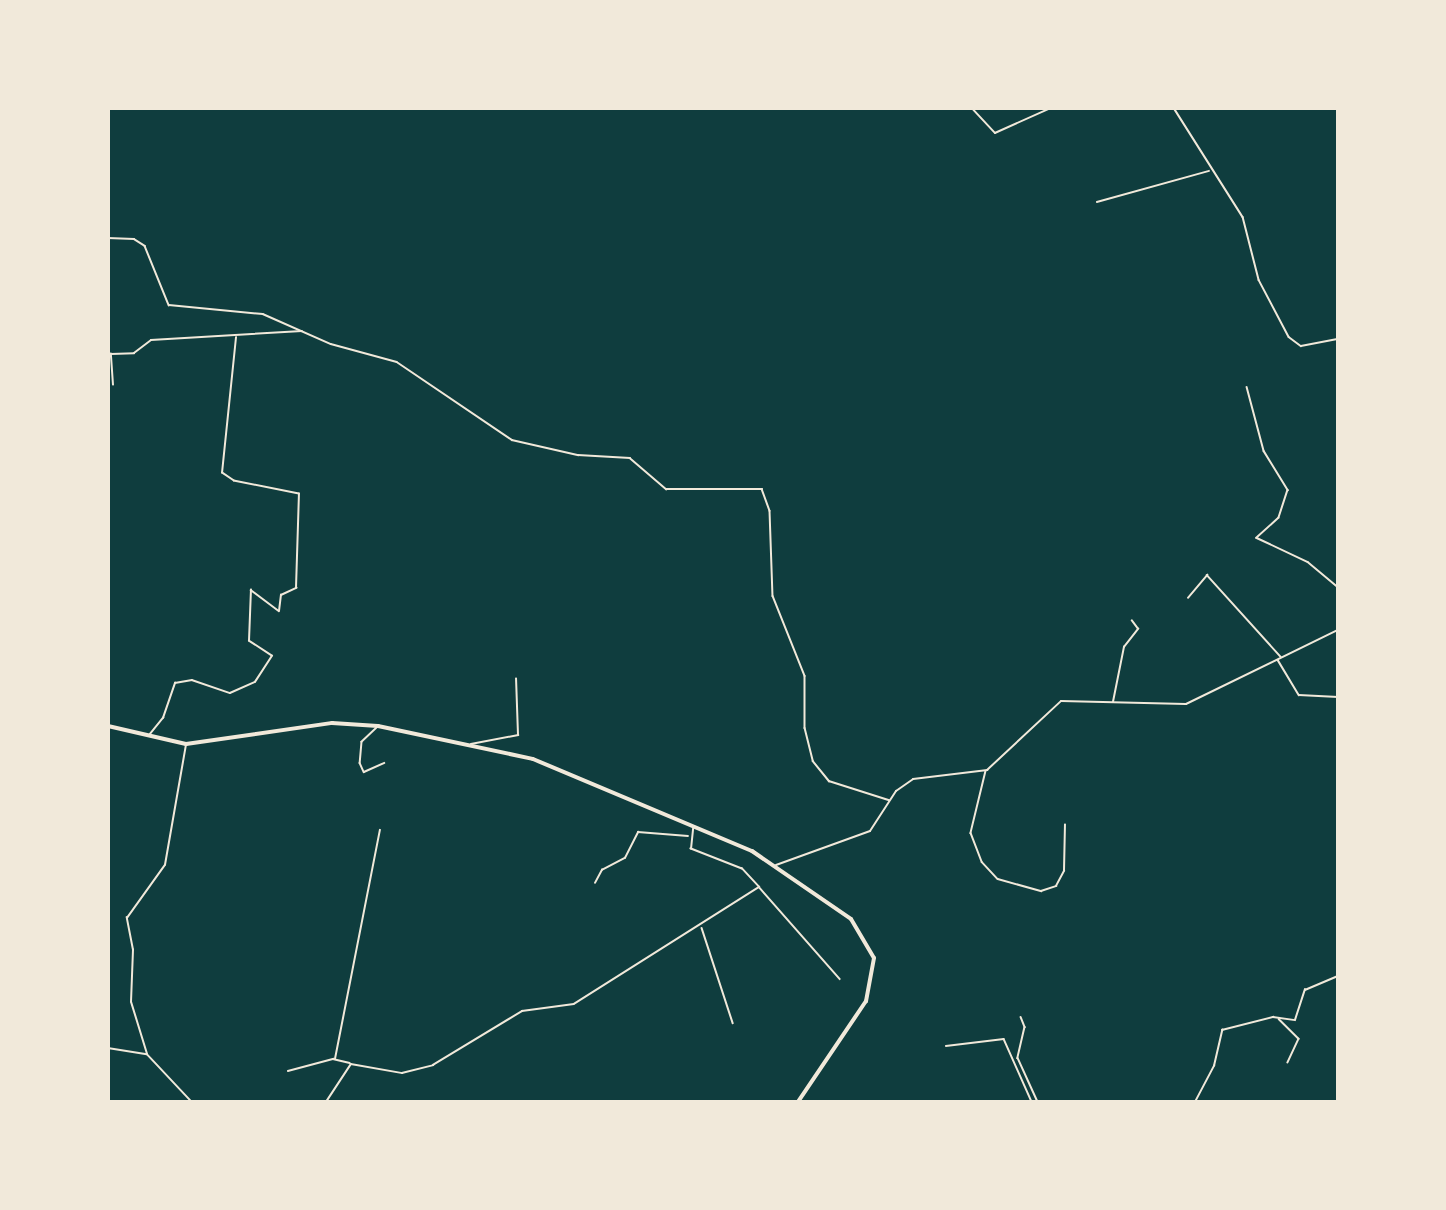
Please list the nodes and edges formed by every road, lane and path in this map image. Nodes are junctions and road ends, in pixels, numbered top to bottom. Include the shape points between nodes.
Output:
1 (972, 108) edge
2 (1051, 108) edge
3 (1174, 108) edge
4 (1210, 171) junction
5 (1097, 202) dead end
6 (108, 238) edge
7 (302, 331) junction
8 (236, 338) junction
9 (1338, 339) edge
10 (112, 385) dead end
11 (1247, 387) dead end
12 (1338, 587) edge
13 (1188, 598) dead end
14 (1132, 621) dead end
15 (1338, 630) edge
16 (1282, 658) junction
17 (1278, 660) junction
18 (516, 679) dead end
19 (1338, 697) edge
20 (1113, 703) junction
21 (108, 726) edge
22 (378, 726) junction
23 (147, 736) junction
24 (186, 744) junction
25 (467, 744) junction
26 (384, 764) dead end
27 (987, 770) junction
28 (889, 800) junction
29 (1065, 825) dead end
30 (693, 829) junction
31 (380, 830) dead end
32 (689, 836) junction
33 (776, 865) junction
34 (595, 883) dead end
35 (759, 887) junction
36 (702, 927) junction
37 (1338, 976) edge
38 (840, 979) dead end
39 (1021, 1017) dead end
40 (1278, 1018) junction
41 (733, 1023) dead end
42 (946, 1046) dead end
43 (108, 1048) edge
44 (147, 1054) junction
45 (335, 1059) junction
46 (1288, 1063) dead end
47 (351, 1064) junction
48 (288, 1071) dead end
49 (192, 1102) edge
50 (326, 1102) edge
51 (798, 1102) edge
52 (1032, 1102) edge
53 (1038, 1102) edge
54 (1195, 1102) edge

1 - 2 street via 989,131 995,133
3 - 4 street
4 - 5 street
4 - 9 street via 1243,217 1259,280 1289,337 1301,346
6 - 7 street via 134,239 145,246 170,305 243,310
7 - 8 street
7 - 28 street via 397,362 512,440 578,455 630,458 666,489 762,489 770,511 773,596 805,676 805,728 813,761 829,781
8 - 10 street via 151,340 134,353 114,352
8 - 23 street via 222,473 230,479 299,494 296,588 281,595 279,611 251,590 249,641 272,656 255,682 230,693 192,680 175,683 164,718
11 - 12 street via 1264,451 1288,490 1279,518 1257,538 1308,562
13 - 16 street via 1207,575
14 - 20 street via 1138,629 1124,647
15 - 16 street
16 - 17 street
17 - 19 street via 1299,695
17 - 20 street via 1186,704
18 - 25 street via 518,735 511,740
20 - 27 street via 1061,701
21 - 23 highway
22 - 24 highway via 332,723
22 - 25 highway
22 - 26 street via 362,742 360,763 364,772
23 - 24 highway
24 - 44 street via 165,865 126,920 133,950 131,1002
25 - 30 highway via 550,765
27 - 28 street via 913,779
27 - 29 street via 970,833 982,862 998,879 1041,891 1056,886 1064,871
28 - 33 street via 870,831
30 - 32 street
30 - 33 highway
31 - 45 street
32 - 34 street via 638,832 625,858 601,871
32 - 35 street via 697,853 742,869
33 - 51 highway via 851,919 874,958 866,1001
35 - 36 street
35 - 38 street
36 - 41 street
36 - 47 street via 574,1004 522,1011 433,1065 402,1072
37 - 40 street via 1305,990 1295,1020
39 - 53 street via 1024,1027 1018,1058
40 - 46 street via 1299,1039
40 - 54 street via 1222,1030 1214,1066
42 - 52 street via 1004,1039
43 - 44 street
44 - 49 street
45 - 47 street
45 - 48 street
47 - 50 street

